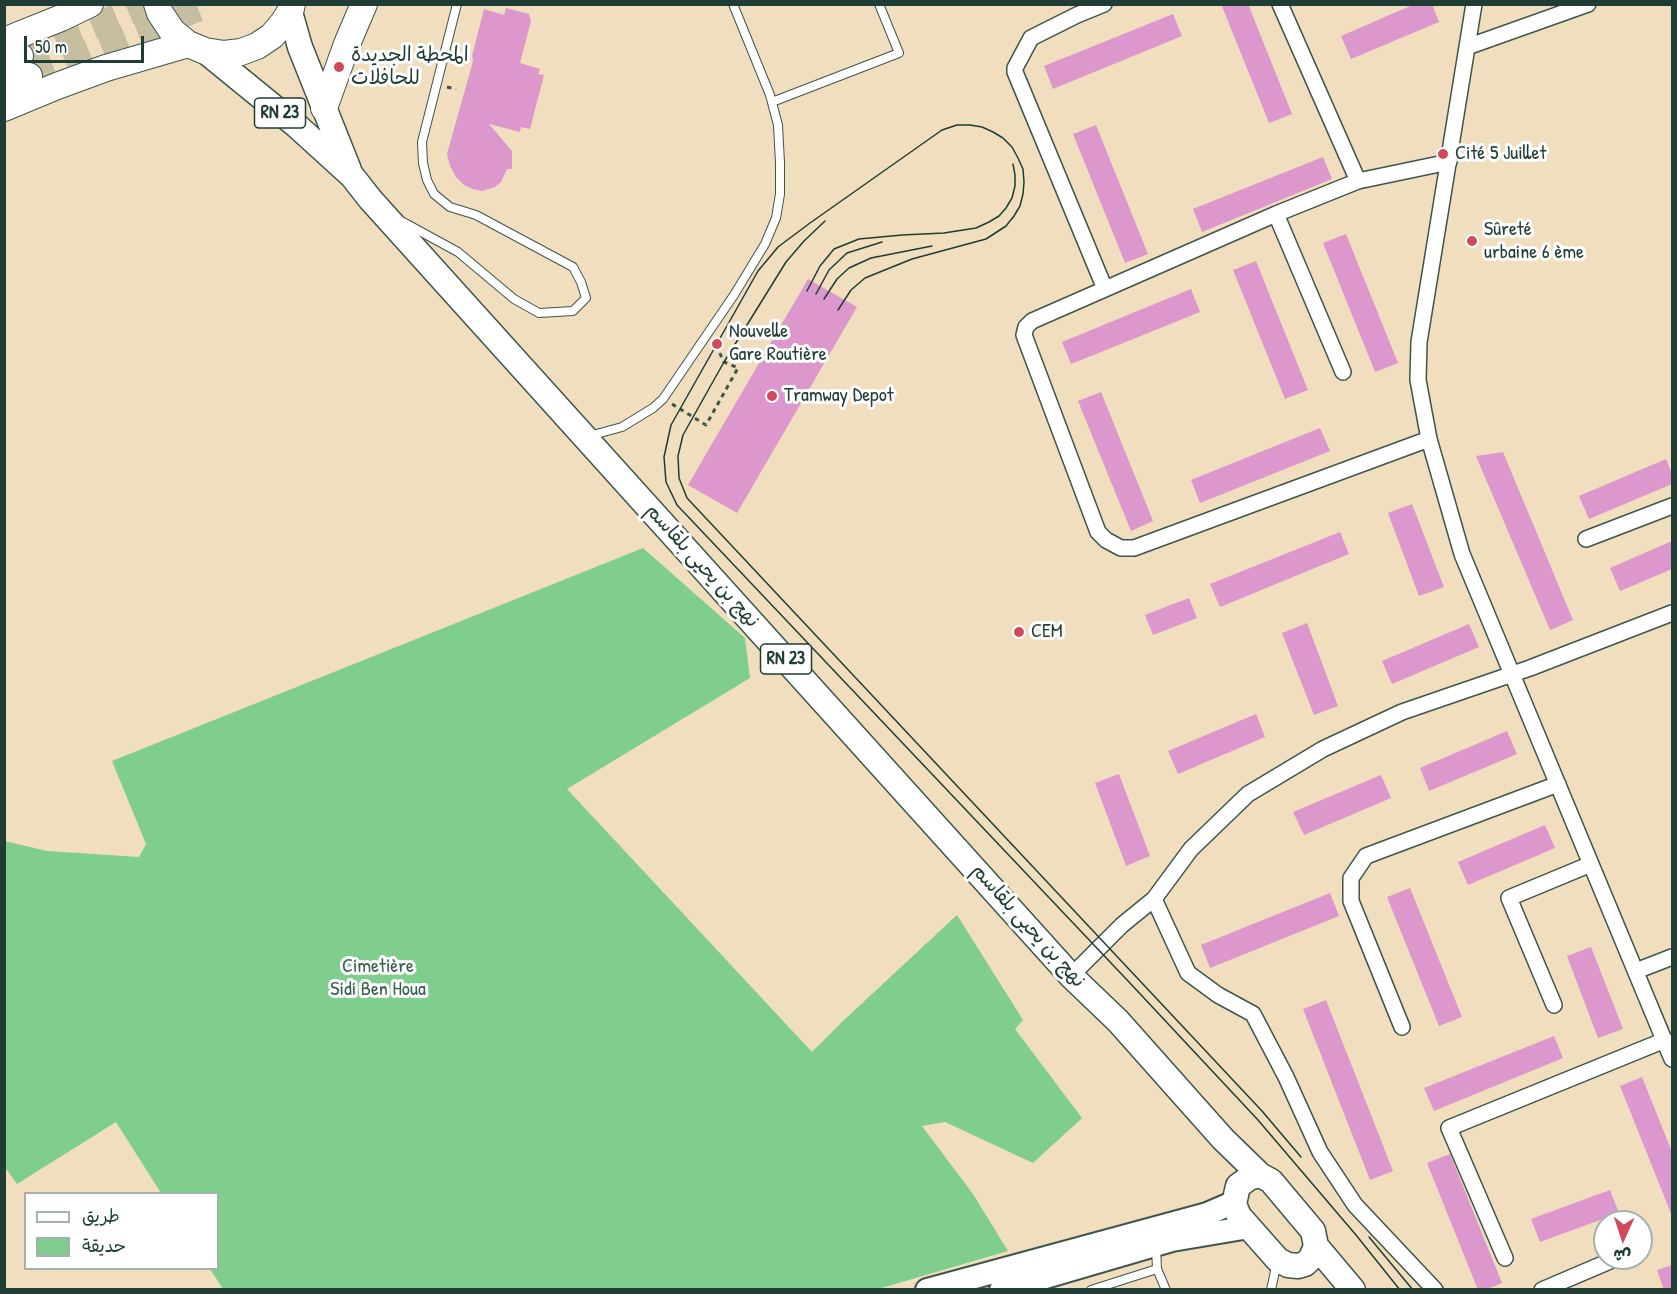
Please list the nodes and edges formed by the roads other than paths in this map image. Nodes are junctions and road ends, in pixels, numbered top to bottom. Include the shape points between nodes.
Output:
1 (60, 4) edge
2 (90, 4) edge
3 (157, 4) edge
4 (364, 4) edge
5 (457, 4) edge
6 (733, 4) edge
7 (879, 4) edge
8 (1104, 4) edge
9 (1280, 4) edge
10 (1474, 4) edge
11 (1588, 4) edge
12 (292, 6) edge
13 (1075, 10) edge
14 (1467, 47) junction
15 (197, 48) junction
16 (12, 55) edge
17 (4, 87) edge
18 (772, 102) junction
19 (4, 108) edge
20 (324, 108) junction
21 (1449, 162) junction
22 (352, 176) junction
23 (1358, 181) junction
24 (382, 213) junction
25 (1276, 214) junction
26 (1105, 289) junction
27 (1343, 372) dead end
28 (585, 437) junction
29 (1429, 439) junction
30 (1672, 506) edge
31 (1586, 539) dead end
32 (1672, 614) edge
33 (1512, 674) junction
34 (1558, 784) junction
35 (1591, 864) junction
36 (1154, 899) junction
37 (1672, 957) edge
38 (1636, 971) junction
39 (1071, 976) junction
40 (1554, 1005) dead end
41 (1402, 1027) dead end
42 (1665, 1040) junction
43 (1672, 1059) edge
44 (1223, 1139) junction
45 (1260, 1175) junction
46 (1236, 1194) junction
47 (1249, 1227) junction
48 (1156, 1245) junction
49 (1317, 1246) junction
50 (1505, 1258) dead end
51 (1288, 1263) junction
52 (1593, 1268) edge
53 (1157, 1269) junction
54 (1347, 1283) edge
55 (927, 1290) edge
56 (1001, 1290) edge
57 (1091, 1290) edge
58 (1166, 1290) edge
59 (1270, 1290) edge
60 (1435, 1290) edge
61 (1542, 1290) edge

1 - 16 highway
2 - 16 highway via 61,18
3 - 15 highway via 172,31
4 - 20 highway
5 - 24 lane via 422,142 426,180 434,194 450,207 476,215 573,267 586,298 573,311 539,313 514,299 458,252
6 - 18 lane
7 - 18 lane via 898,53
8 - 13 street
9 - 23 street
10 - 14 street
11 - 14 street
12 - 15 highway via 272,36 257,46 224,54
12 - 20 main road, نهج بن يحيى بلقاسم / RN 23 via 300,47
13 - 26 street via 1031,38 1015,72
14 - 21 street
15 - 19 highway via 106,68
15 - 22 main road, نهج بن يحيى بلقاسم / RN 23 via 297,126
16 - 17 highway
18 - 28 lane via 778,125 780,194 776,218 765,244 663,399 622,427
20 - 22 main road, نهج بن يحيى بلقاسم / RN 23
21 - 23 street
21 - 29 street via 1419,342 1418,380
22 - 24 main road, نهج بن يحيى بلقاسم / RN 23
23 - 25 street
24 - 28 main road, نهج بن يحيى بلقاسم / RN 23
25 - 26 street
25 - 27 street
26 - 29 street via 1032,321 1024,335 1098,532 1121,548 1134,548
28 - 39 main road, نهج بن يحيى بلقاسم / RN 23
29 - 33 street via 1462,554
30 - 31 street
32 - 33 street
33 - 34 street
33 - 36 street via 1402,712 1323,749 1248,794 1191,849
34 - 35 street
34 - 41 street via 1366,856 1351,878 1351,901
35 - 38 street
35 - 40 street via 1509,897
36 - 39 street
36 - 60 street via 1188,973 1253,1014 1320,1152 1355,1205
37 - 38 street
38 - 42 street
39 - 44 main road, نهج بن يحيى بلقاسم / RN 23 via 1118,1021
42 - 43 street
42 - 50 street via 1449,1128
44 - 45 main road, نهج بن يحيى بلقاسم / RN 23
44 - 46 main road, نهج بن يحيى بلقاسم / RN 23
45 - 46 main road via 1249,1178
45 - 49 main road, نهج بن يحيى بلقاسم via 1271,1181 1313,1231
46 - 47 main road, نهج بن يحيى بلقاسم via 1234,1204
46 - 55 main road via 1207,1214
47 - 48 main road
47 - 51 main road, نهج بن يحيى بلقاسم
48 - 53 lane
48 - 56 main road
49 - 51 main road via 1305,1263
49 - 54 main road
51 - 54 main road
51 - 59 lane
52 - 61 street
53 - 57 lane
53 - 58 lane

